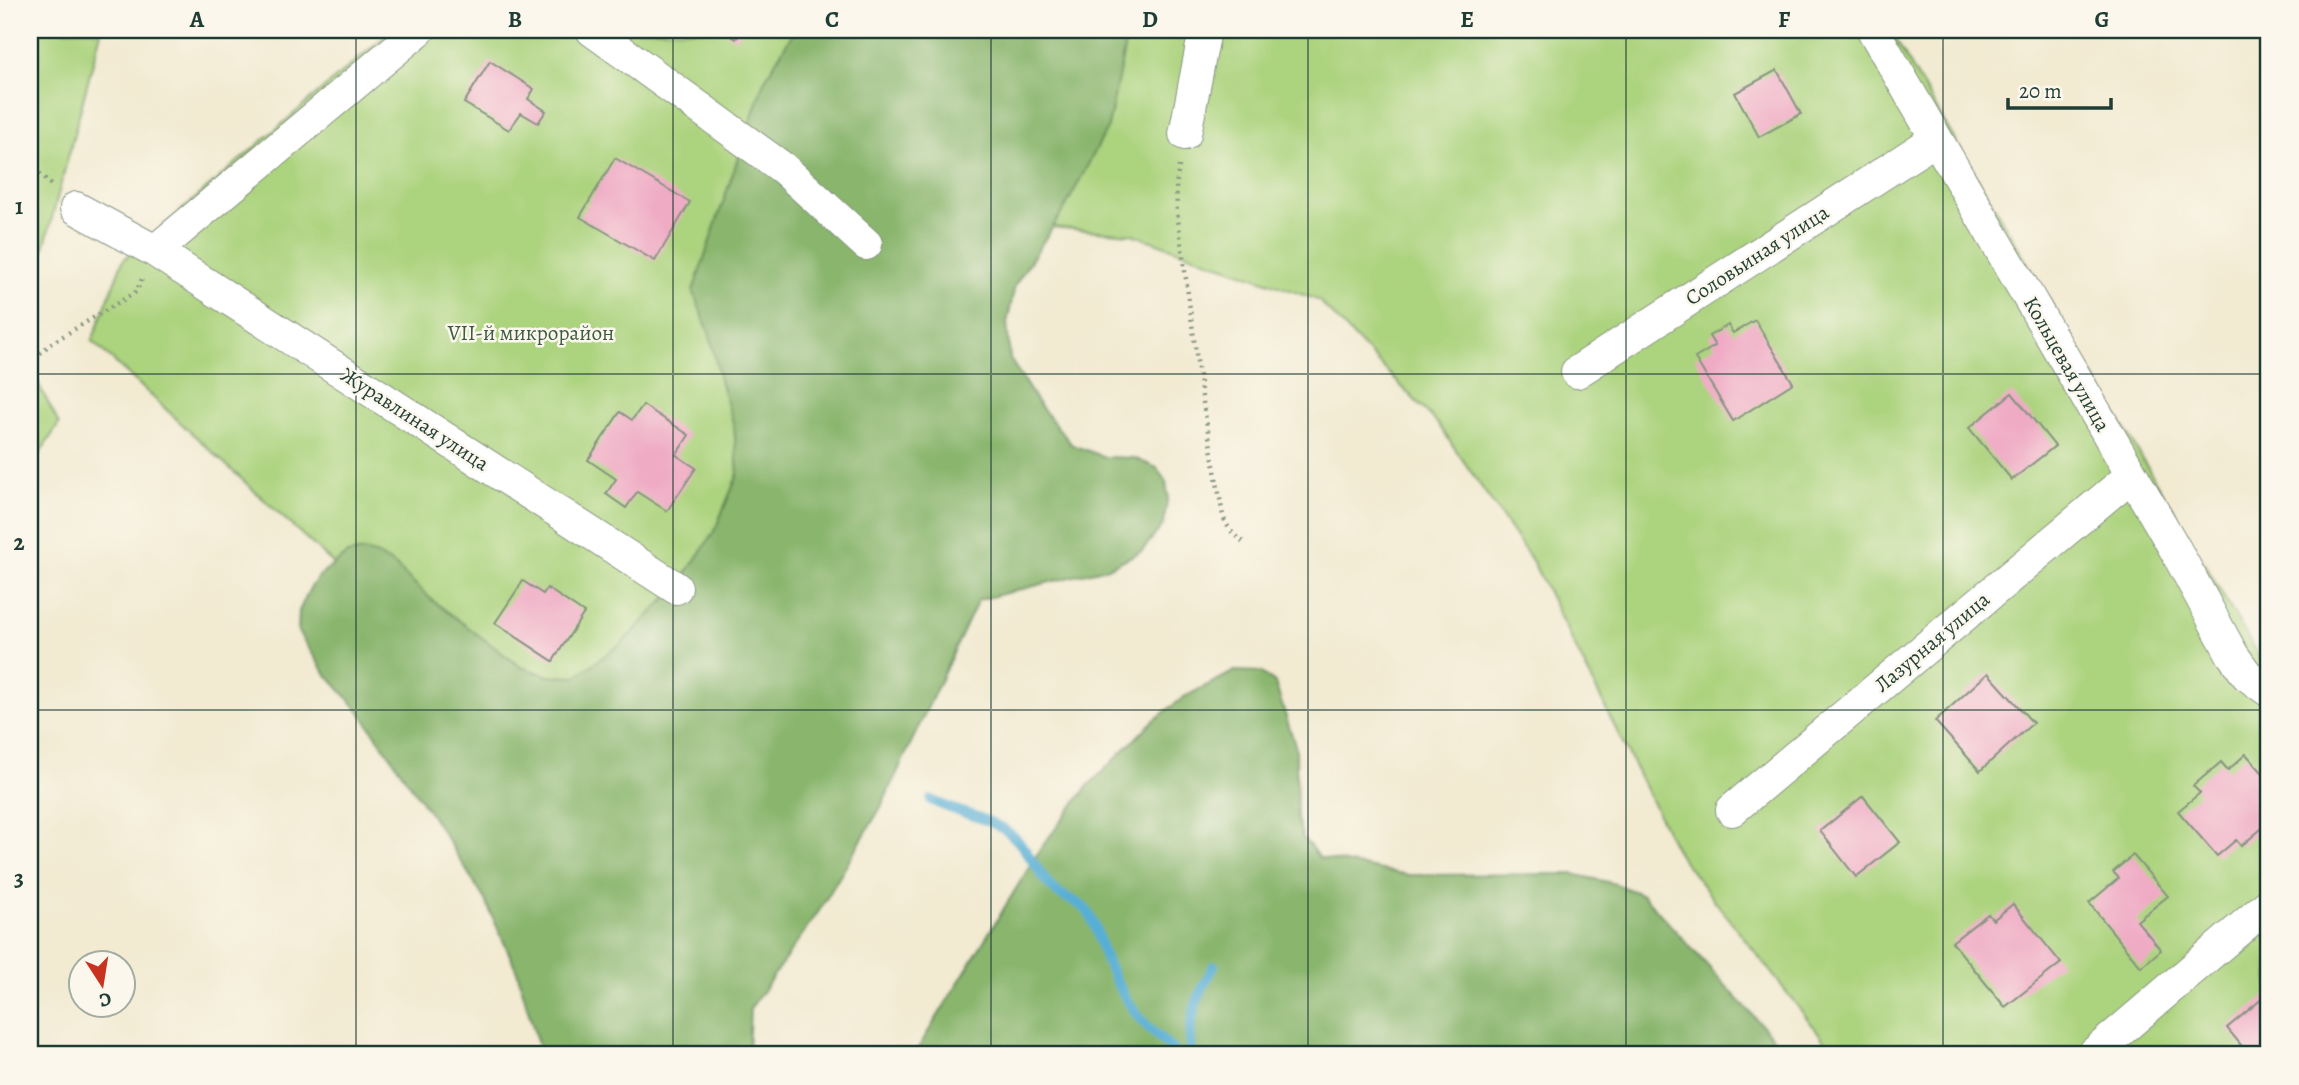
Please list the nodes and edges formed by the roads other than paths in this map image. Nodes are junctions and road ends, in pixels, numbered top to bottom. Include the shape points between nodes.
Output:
1 (419, 30) edge
2 (592, 30) edge
3 (1205, 30) edge
4 (1873, 30) edge
5 (1185, 134) road end
6 (1936, 139) junction
7 (76, 208) dead end
8 (866, 244) dead end
9 (155, 251) junction
10 (1577, 372) dead end
11 (2132, 474) junction
12 (676, 588) dead end
13 (2269, 691) edge
14 (1732, 810) dead end
15 (2269, 904) edge
16 (2092, 1055) edge

1 - 9 street
2 - 8 street via 784,169
3 - 5 street
4 - 6 street, Кольцевая улица
6 - 10 street, Соловьиная улица
6 - 11 street, Кольцевая улица
7 - 9 street, Журавлиная улица
9 - 12 street, Журавлиная улица
11 - 13 street, Кольцевая улица via 2232,654 2247,675
11 - 14 street, Лазурная улица
15 - 16 street

